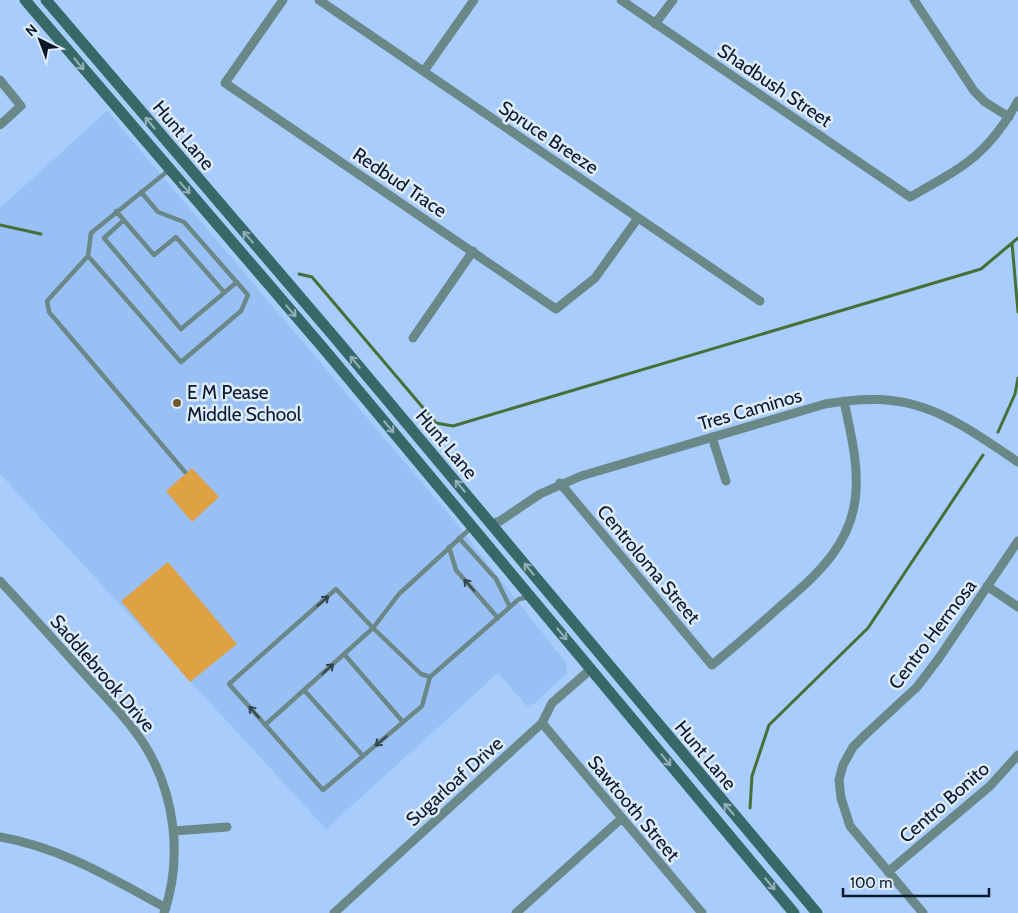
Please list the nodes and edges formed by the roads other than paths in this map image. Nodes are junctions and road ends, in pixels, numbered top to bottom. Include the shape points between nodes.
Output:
1 (25, 0) edge
2 (46, 0) edge
3 (283, 0) edge
4 (319, 0) edge
5 (474, 0) edge
6 (621, 0) edge
7 (673, 0) edge
8 (914, 0) edge
9 (656, 24) junction
10 (424, 71) junction
11 (0, 80) edge
12 (1018, 101) edge
13 (1009, 117) junction
14 (0, 125) edge
15 (182, 160) junction
16 (169, 170) junction
17 (141, 192) junction
18 (116, 211) junction
19 (638, 218) junction
20 (124, 220) junction
21 (473, 251) junction
22 (88, 256) junction
23 (237, 282) junction
24 (224, 292) junction
25 (760, 301) dead end
26 (413, 338) dead end
27 (336, 339) junction
28 (324, 349) junction
29 (844, 401) junction
30 (712, 437) junction
31 (1018, 462) edge
32 (185, 472) dead end
33 (726, 480) dead end
34 (560, 483) junction
35 (491, 524) junction
36 (472, 527) junction
37 (460, 538) junction
38 (1018, 541) edge
39 (449, 547) junction
40 (0, 581) edge
41 (988, 586) junction
42 (531, 597) junction
43 (510, 607) junction
44 (560, 607) junction
45 (1018, 607) edge
46 (498, 618) junction
47 (373, 628) junction
48 (344, 654) junction
49 (591, 669) junction
50 (430, 677) junction
51 (304, 690) junction
52 (403, 722) junction
53 (542, 723) junction
54 (265, 725) junction
55 (1018, 755) edge
56 (362, 756) junction
57 (622, 818) junction
58 (227, 828) dead end
59 (722, 828) junction
60 (174, 831) junction
61 (747, 831) junction
62 (0, 837) edge
63 (888, 872) junction
64 (165, 911) edge
65 (698, 912) edge
66 (334, 913) edge
67 (516, 913) edge
68 (794, 913) edge
69 (817, 913) edge
70 (923, 913) edge

1 -> 16 main road, Hunt Lane
15 -> 2 main road, Hunt Lane
3 - 21 street, Redbud Trace via 225,83
4 - 10 street, Spruce Breeze
5 - 10 street
6 - 9 street, Shadbush Street
7 - 9 street
8 - 13 street via 974,90 985,102
9 - 13 street, Shadbush Street via 910,196 978,156
10 - 19 street, Spruce Breeze
11 - 14 street via 21,106
12 - 13 street
15 - 16 main road
27 -> 15 main road, Hunt Lane
16 - 17 lane
16 -> 28 main road, Hunt Lane
17 - 18 lane
17 - 23 lane via 158,212 184,222
18 - 20 lane
18 - 22 lane via 91,233
19 - 21 street, Redbud Trace via 595,278 556,309
19 - 25 street, Spruce Breeze
20 - 24 lane via 154,255 176,237
20 - 24 lane via 104,238 181,329
21 - 26 street
22 - 23 lane via 181,362 241,311 248,296
22 - 32 lane via 47,300 50,312
23 - 24 lane
27 - 28 main road
35 -> 27 main road, Hunt Lane
28 -> 36 main road, Hunt Lane
29 - 30 street, Tres Caminos
29 - 31 street, Tres Caminos via 895,400 934,409
29 - 34 street, Centroloma Street via 856,460 854,505 844,536 819,573 712,665
30 - 33 street
30 - 34 street, Tres Caminos
34 - 35 street, Tres Caminos
35 - 36 main road
44 -> 35 main road, Hunt Lane
36 - 37 lane
36 - 42 main road, Hunt Lane
37 - 39 lane
37 - 43 lane via 496,579
38 - 41 street, Centro Hermosa
46 -> 39 lane via 456,570
39 - 47 lane via 399,594
40 - 60 street, Saddlebrook Drive via 134,731 160,776
41 - 45 street
41 - 63 street, Centro Hermosa via 917,687 853,747 843,764 839,780 845,816
42 - 43 lane via 520,599
42 - 44 main road
42 -> 49 main road, Hunt Lane
43 - 46 lane
61 -> 44 main road, Hunt Lane
46 - 50 lane
47 - 48 lane
47 - 50 lane via 421,674
54 -> 47 lane via 229,684 254,661 336,589
51 -> 48 lane
48 - 52 lane
49 - 53 street, Sugarloaf Drive via 552,703
49 -> 59 main road, Hunt Lane
50 - 52 lane via 422,706
51 - 54 lane
51 - 56 lane
52 -> 56 lane
53 - 57 street, Sawtooth Street
53 - 66 street, Sugarloaf Drive
54 - 56 lane via 323,790
55 - 63 street, Centro Bonito via 990,786
57 - 65 street, Sawtooth Street
57 - 67 street
58 - 60 street
59 - 61 main road via 735,834
59 -> 68 main road, Hunt Lane
60 - 64 street, Saddlebrook Drive via 173,872
61 - 69 main road, Hunt Lane
62 - 64 street via 56,852 79,862
63 - 70 street, Centro Hermosa

